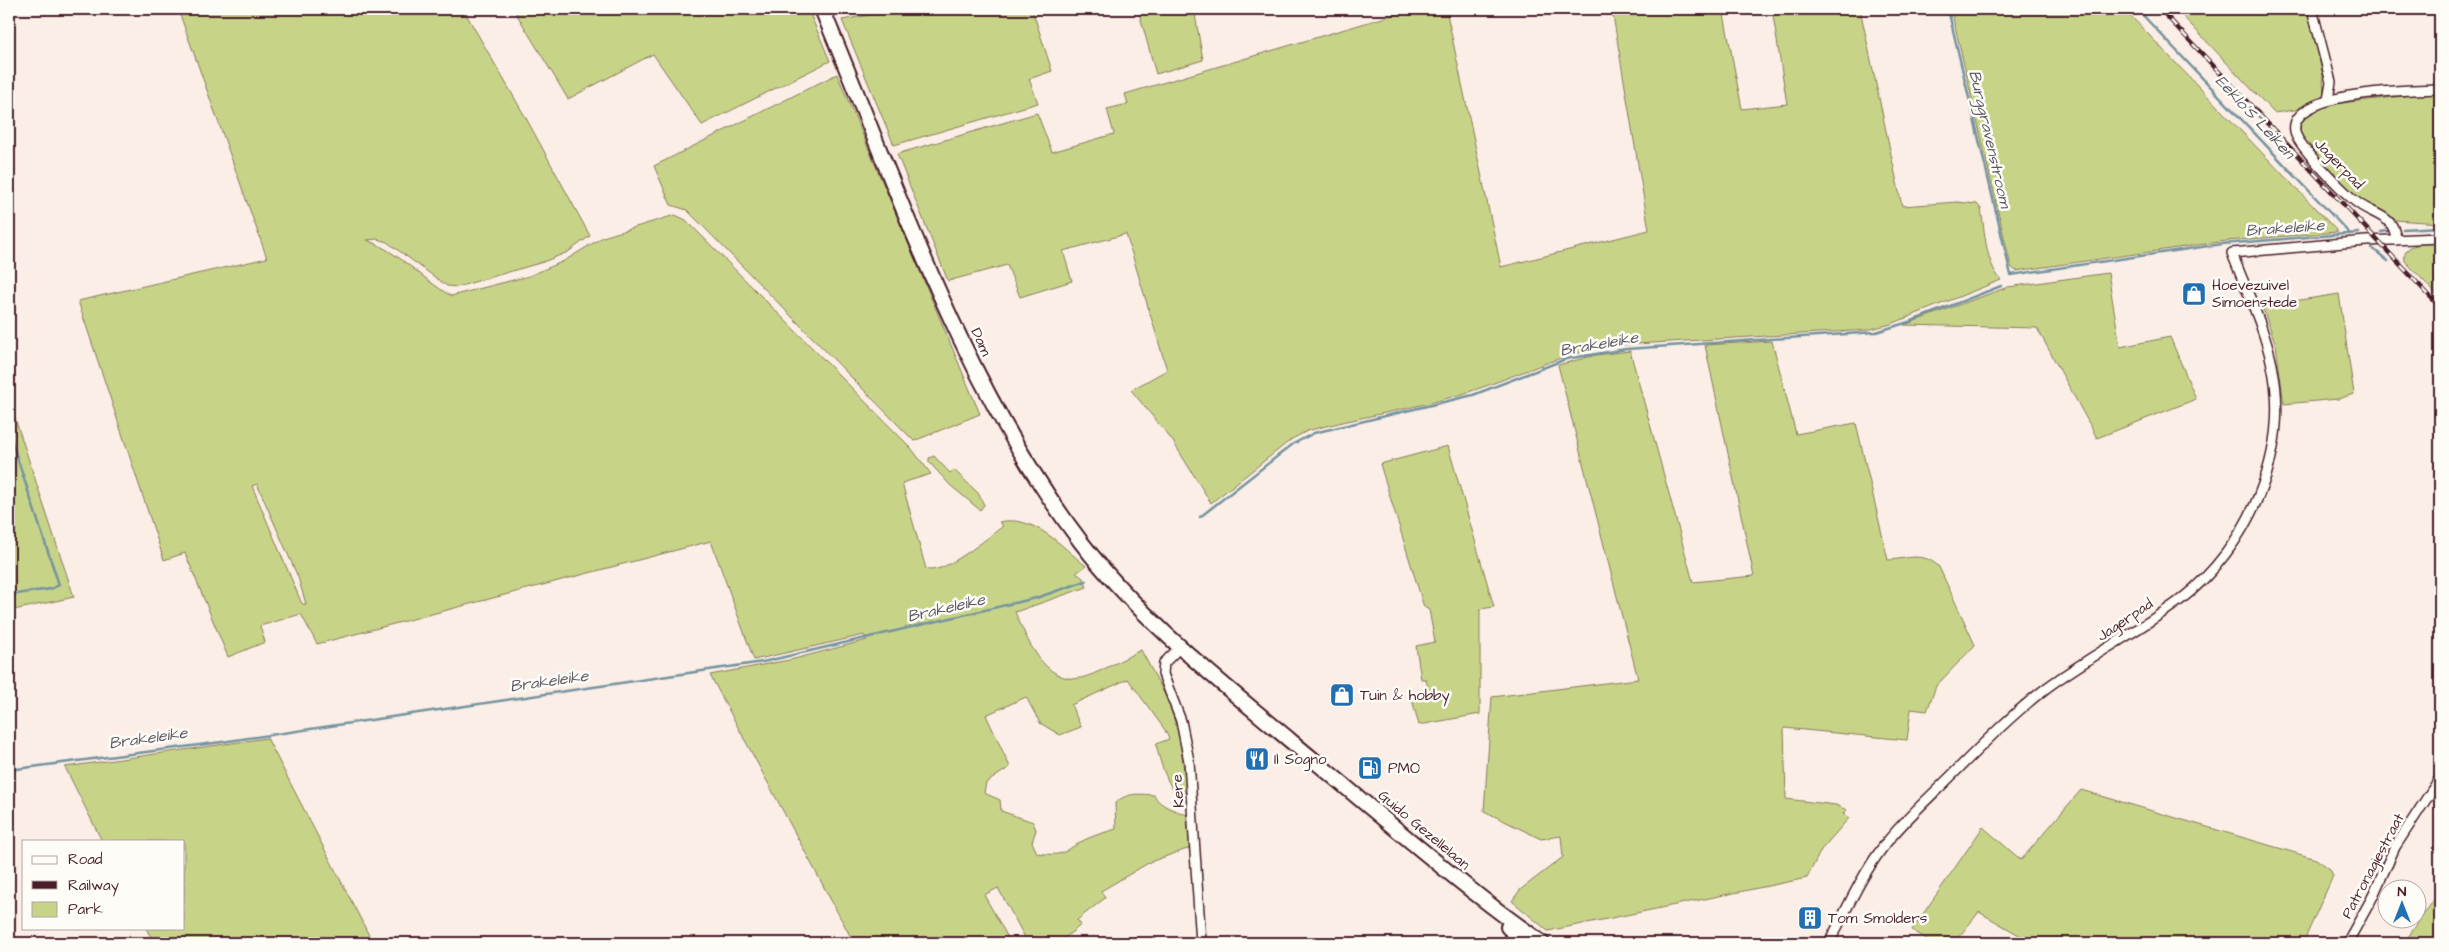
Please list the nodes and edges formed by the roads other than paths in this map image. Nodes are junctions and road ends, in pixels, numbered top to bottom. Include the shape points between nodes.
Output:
1 (822, 9) edge
2 (2312, 9) edge
3 (2440, 88) edge
4 (2328, 100) junction
5 (2440, 238) edge
6 (2396, 240) junction
7 (1180, 647) junction
8 (2440, 778) edge
9 (1486, 902) junction
10 (1200, 943) edge
11 (1526, 943) edge
12 (1542, 943) edge
13 (1829, 943) edge
14 (2347, 943) edge

1 - 7 main road, Dam via 948,310 989,398 1042,486 1081,542
2 - 4 street via 2331,82
3 - 4 street, Jagerpad
4 - 6 street, Jagerpad via 2300,114 2294,126 2297,140 2354,201 2394,226
5 - 6 street
6 - 13 street, Jagerpad via 2232,253 2268,346 2275,388 2270,460 2263,487 2249,516 2226,554 2196,586 2155,617 2046,688 2004,722 1935,792 1882,848
7 - 9 main road, Guido Gezellelaan
7 - 10 street, Kere via 1164,663 1162,674 1176,706 1189,761
8 - 14 street, Patronagiestraat via 2395,846
9 - 11 main road, Guido Gezellelaan via 1495,915
9 - 12 main road, Guido Gezellelaan

